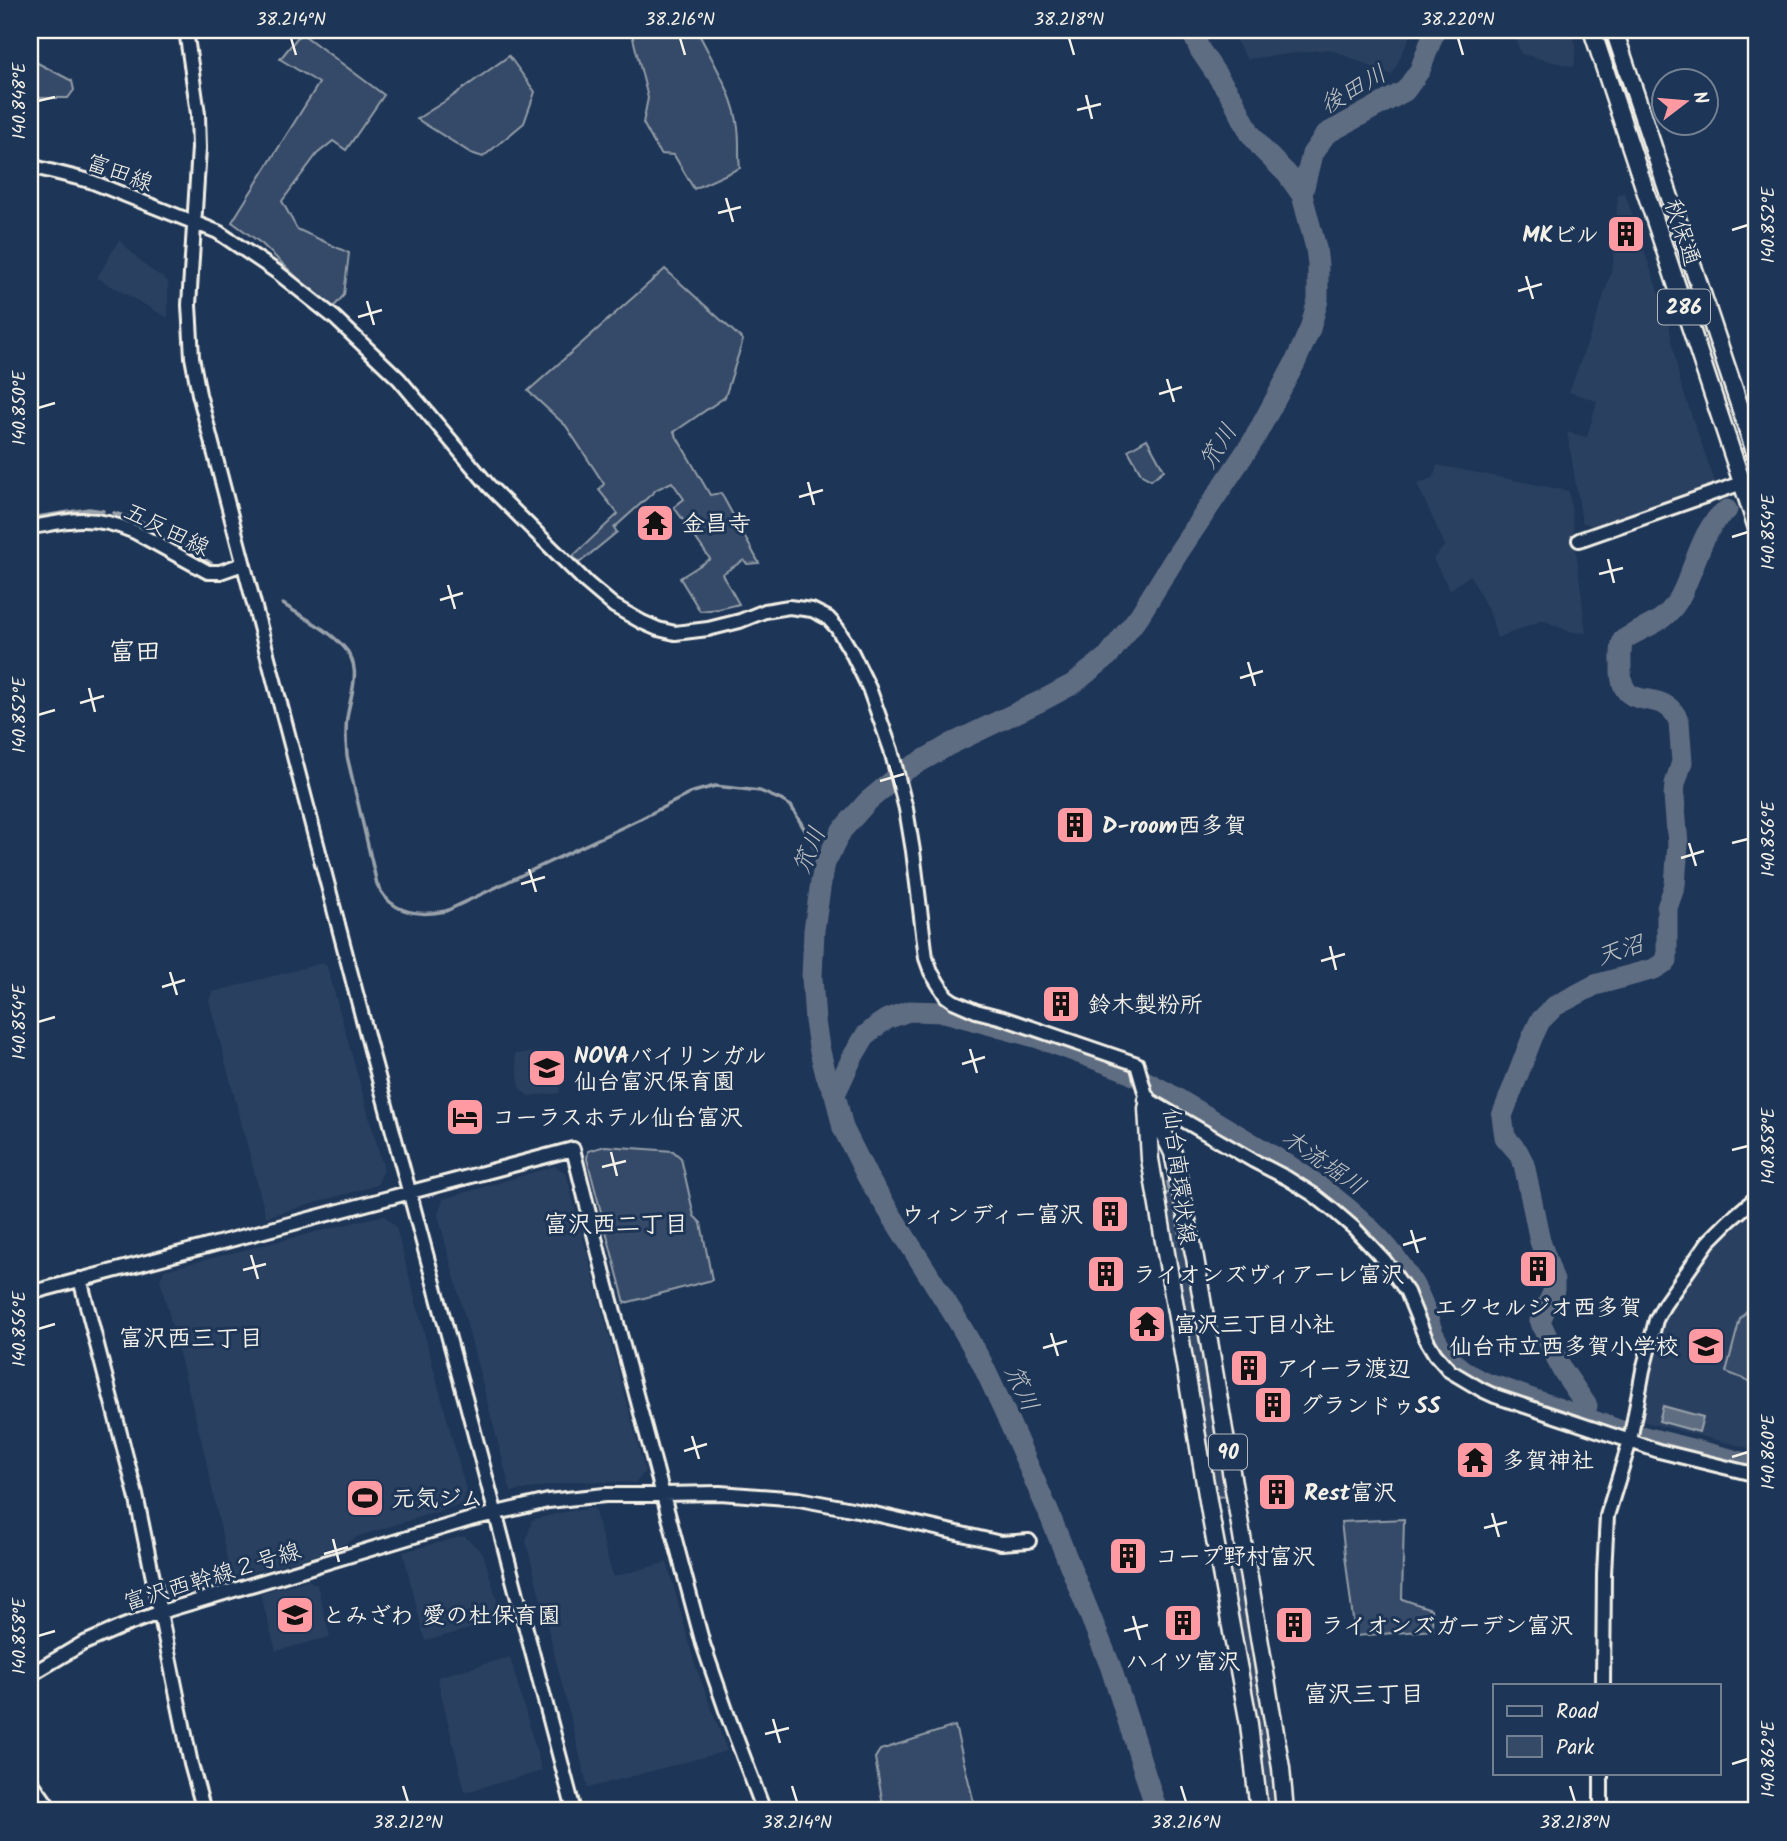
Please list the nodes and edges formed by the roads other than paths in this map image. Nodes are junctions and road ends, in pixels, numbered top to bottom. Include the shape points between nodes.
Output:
1 (186, 30) edge
2 (1592, 30) edge
3 (1614, 30) edge
4 (30, 166) edge
5 (194, 222) junction
6 (1757, 458) edge
7 (1742, 483) junction
8 (30, 527) edge
9 (1757, 528) edge
10 (1579, 540) dead end
11 (243, 564) junction
12 (1146, 1095) junction
13 (411, 1192) junction
14 (1757, 1197) edge
15 (80, 1279) junction
16 (30, 1293) edge
17 (1631, 1440) junction
18 (1757, 1475) edge
19 (662, 1493) junction
20 (494, 1513) junction
21 (1029, 1541) dead end
22 (161, 1612) junction
23 (30, 1675) edge
24 (1603, 1684) edge
25 (1601, 1774) edge
26 (30, 1780) edge
27 (52, 1811) edge
28 (204, 1811) edge
29 (574, 1811) edge
30 (764, 1811) edge
31 (1259, 1811) edge
32 (1285, 1811) edge
33 (1601, 1811) edge

1 - 5 street via 198,114
2 - 7 main road, 秋保通 / 286
3 - 6 main road, 秋保通 / 286
4 - 5 street, 富田線 via 90,181
5 - 11 street via 189,305 192,357
5 - 12 street, 富田線 via 277,272 335,318 399,379 489,486 614,606 674,633 709,629 789,607 828,618 869,688 892,756 906,809 926,958 946,996 976,1011 1137,1064
7 - 9 main road, 秋保通 / 286
7 - 10 street
8 - 11 street, 五反田線 via 71,520 103,522 135,531 208,572
11 - 13 street
12 - 17 street via 1314,1195 1354,1228 1407,1292 1426,1339 1450,1371 1495,1396
12 - 31 main road, 仙台南環状線 / 90 via 1150,1159 1249,1724
12 - 32 main road, 仙台南環状線 / 90 via 1173,1153 1195,1258
13 - 15 street
13 - 19 street via 573,1149
13 - 20 street
14 - 17 street via 1709,1242 1664,1305 1643,1370
15 - 16 street
15 - 22 street via 119,1423
17 - 18 street
17 - 24 street via 1607,1516
19 - 20 street, 富沢西幹線２号線 via 548,1500
19 - 21 street, 富沢西幹線２号線 via 799,1499 1001,1543
19 - 30 street via 703,1644
20 - 22 street, 富沢西幹線２号線
20 - 29 street
22 - 23 street, 富沢西幹線２号線 via 82,1644
22 - 28 street
25 - 33 street
26 - 27 street

